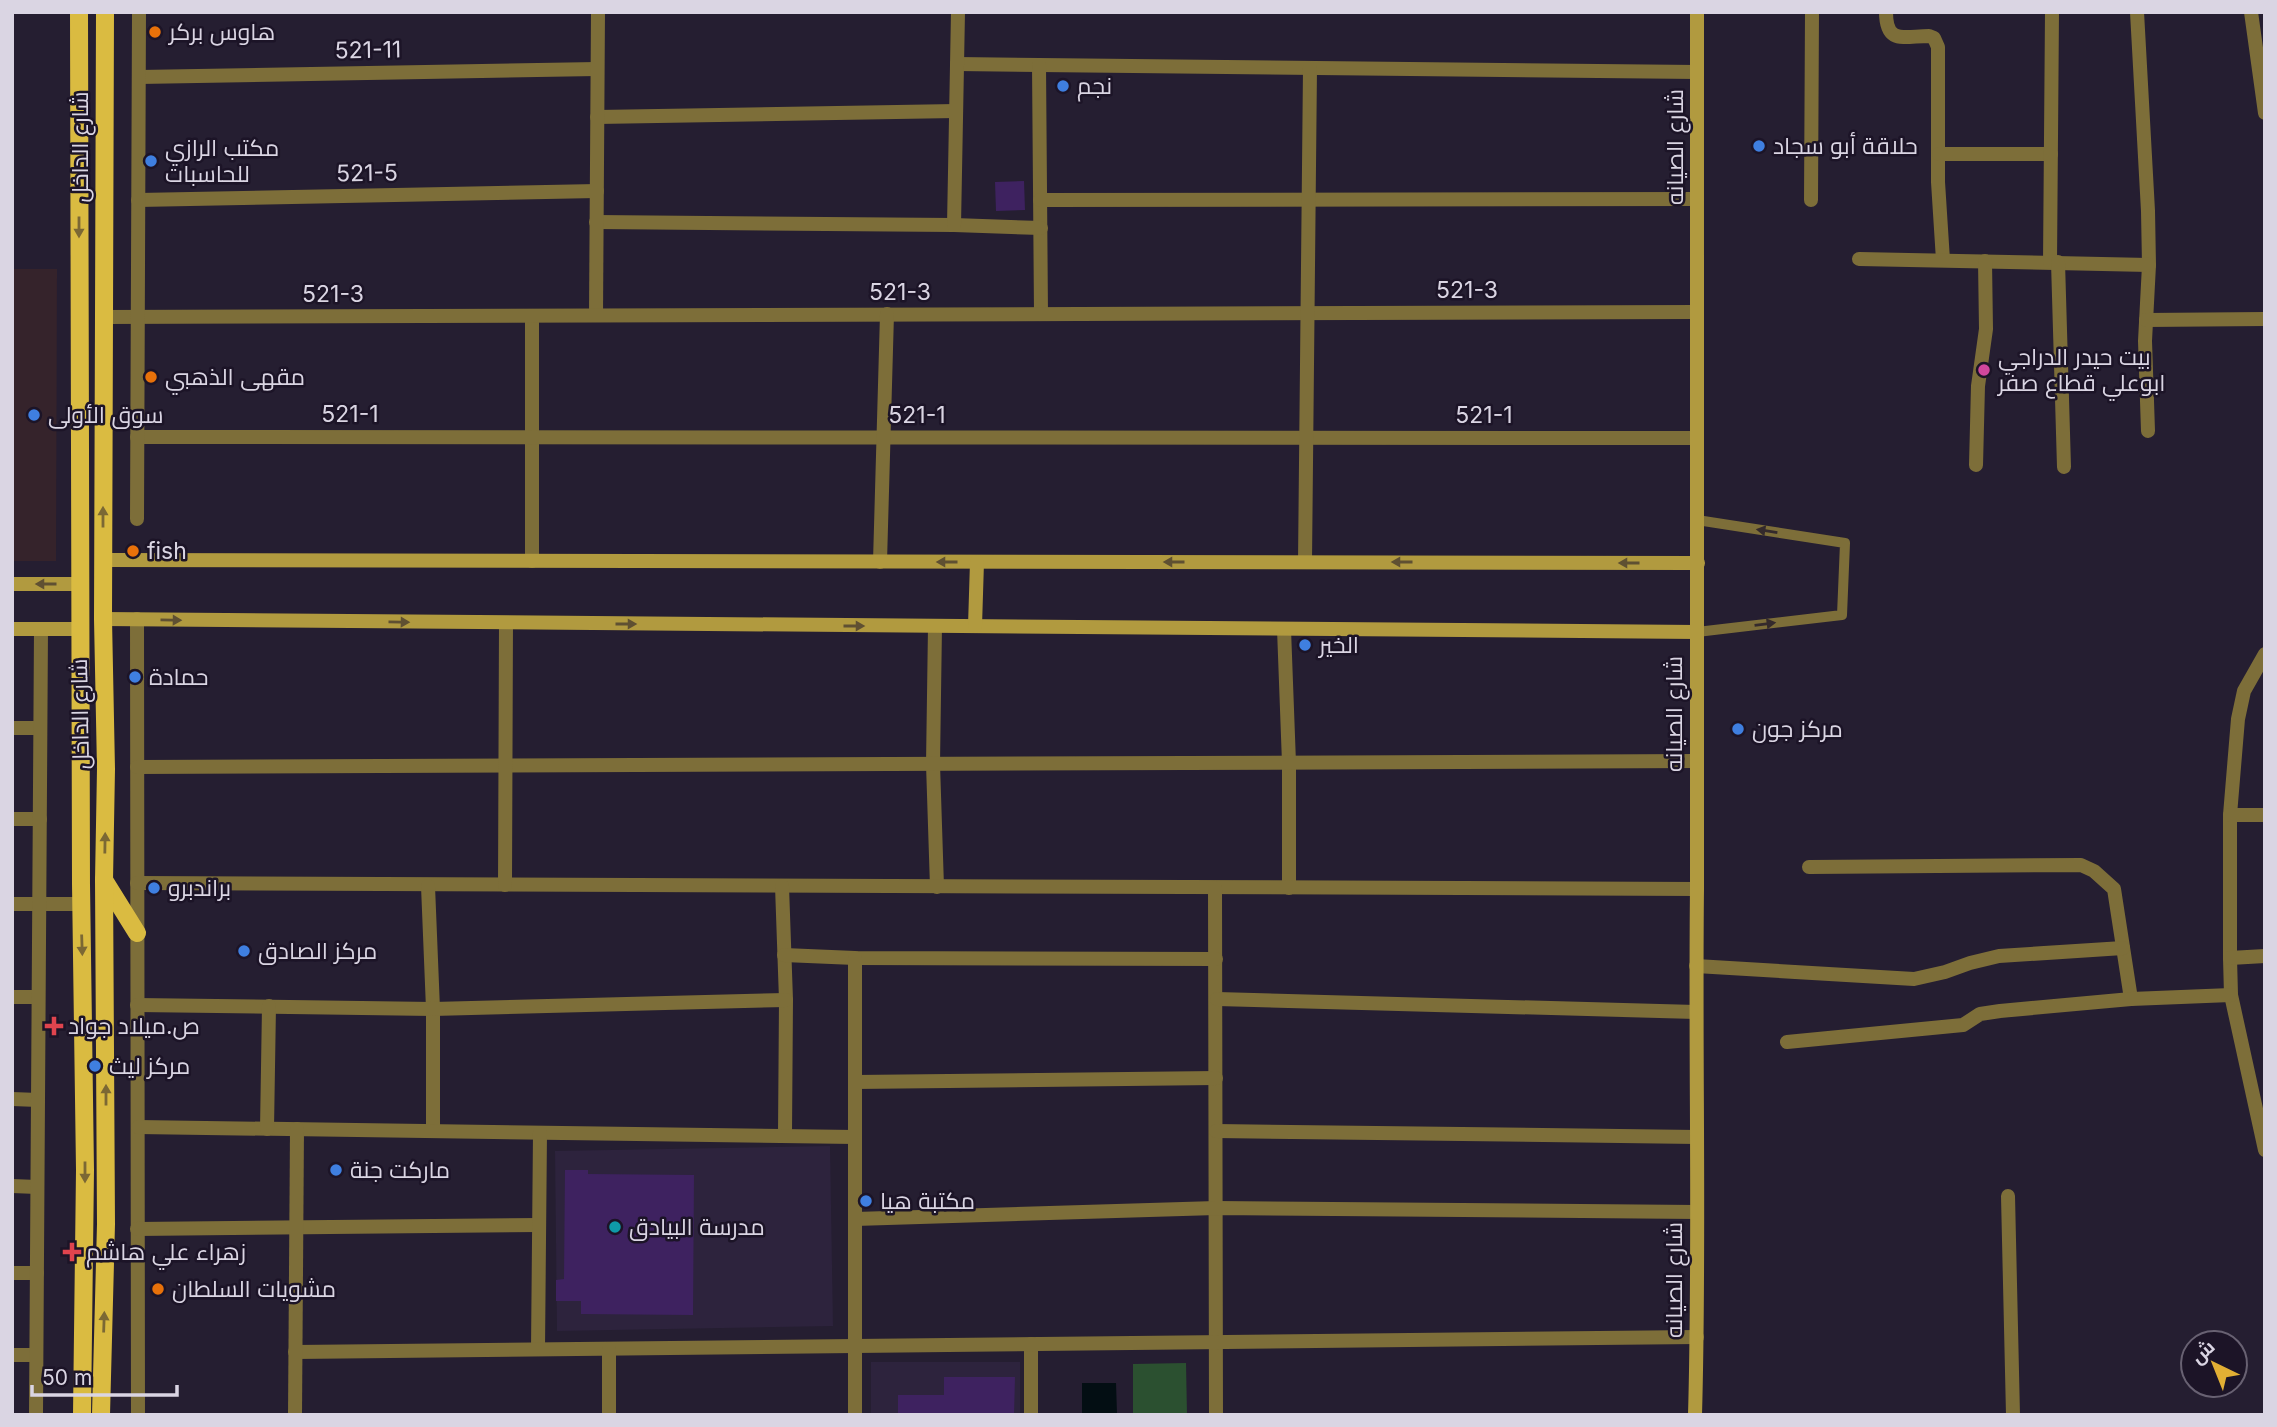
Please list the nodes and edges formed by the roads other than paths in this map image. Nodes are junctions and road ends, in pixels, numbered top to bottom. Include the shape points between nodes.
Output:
1 (79, 12) edge
2 (104, 12) edge
3 (139, 12) edge
4 (598, 12) edge
5 (958, 12) edge
6 (1697, 12) edge
7 (1812, 12) edge
8 (1886, 12) edge
9 (2052, 12) edge
10 (2137, 12) edge
11 (2251, 12) edge
12 (957, 64) junction
13 (1039, 65) junction
14 (1310, 68) junction
15 (597, 69) junction
16 (1697, 72) junction
17 (139, 77) junction
18 (956, 111) junction
19 (2265, 113) edge
20 (597, 117) junction
21 (1939, 153) junction
22 (2051, 154) junction
23 (597, 191) junction
24 (1309, 199) junction
25 (1697, 199) junction
26 (138, 200) junction
27 (1041, 200) junction
28 (1811, 200) dead end
29 (596, 222) junction
30 (954, 225) junction
31 (1041, 228) junction
32 (1859, 259) dead end
33 (1943, 260) junction
34 (1984, 261) junction
35 (2054, 262) junction
36 (2149, 265) junction
37 (1697, 312) junction
38 (1307, 313) junction
39 (887, 314) junction
40 (1041, 314) junction
41 (532, 316) junction
42 (596, 316) junction
43 (104, 317) junction
44 (137, 317) junction
45 (2265, 318) edge
46 (2146, 320) junction
47 (2148, 431) dead end
48 (137, 437) junction
49 (532, 437) junction
50 (884, 437) junction
51 (1306, 438) junction
52 (1697, 438) junction
53 (1976, 465) dead end
54 (2064, 467) dead end
55 (137, 519) dead end
56 (1697, 520) junction
57 (103, 560) junction
58 (532, 561) junction
59 (880, 562) junction
60 (977, 562) junction
61 (1305, 562) junction
62 (1698, 563) junction
63 (12, 584) edge
64 (80, 584) junction
65 (103, 619) junction
66 (137, 620) junction
67 (506, 623) junction
68 (935, 626) junction
69 (975, 626) junction
70 (12, 629) edge
71 (41, 629) junction
72 (80, 629) junction
73 (1284, 629) junction
74 (1697, 632) junction
75 (2265, 654) edge
76 (12, 727) edge
77 (40, 727) junction
78 (1697, 761) junction
79 (1289, 763) junction
80 (933, 765) junction
81 (505, 767) junction
82 (137, 768) junction
83 (2230, 815) junction
84 (2265, 815) edge
85 (12, 819) edge
86 (40, 819) junction
87 (1809, 867) dead end
88 (104, 880) junction
89 (137, 883) junction
90 (428, 886) junction
91 (505, 886) junction
92 (782, 886) junction
93 (937, 887) junction
94 (1215, 888) junction
95 (1289, 888) junction
96 (1698, 889) junction
97 (12, 904) edge
98 (39, 904) junction
99 (81, 904) junction
100 (137, 933) junction
101 (2123, 948) junction
102 (783, 955) junction
103 (2265, 956) edge
104 (855, 958) junction
105 (2230, 958) junction
106 (1216, 959) junction
107 (1696, 965) junction
108 (2231, 995) junction
109 (12, 998) edge
110 (38, 998) junction
111 (1217, 999) junction
112 (2132, 999) junction
113 (786, 1000) junction
114 (137, 1005) junction
115 (269, 1006) junction
116 (433, 1009) junction
117 (1696, 1012) junction
118 (1787, 1042) dead end
119 (1216, 1078) junction
120 (855, 1082) junction
121 (12, 1100) edge
122 (38, 1100) junction
123 (138, 1127) junction
124 (267, 1129) junction
125 (297, 1129) junction
126 (2262, 1129) edge
127 (433, 1131) junction
128 (1216, 1131) junction
129 (540, 1133) junction
130 (785, 1134) junction
131 (1697, 1136) junction
132 (855, 1137) junction
133 (2265, 1150) edge
134 (12, 1186) edge
135 (37, 1187) junction
136 (2008, 1196) dead end
137 (1216, 1208) junction
138 (1697, 1212) junction
139 (855, 1219) junction
140 (539, 1225) junction
141 (296, 1227) junction
142 (138, 1229) junction
143 (12, 1272) edge
144 (37, 1273) junction
145 (1697, 1337) junction
146 (1216, 1342) junction
147 (1031, 1344) junction
148 (855, 1346) junction
149 (538, 1349) junction
150 (609, 1349) junction
151 (295, 1352) junction
152 (36, 1355) junction
153 (12, 1356) edge
154 (36, 1415) edge
155 (82, 1415) edge
156 (101, 1415) edge
157 (138, 1415) edge
158 (295, 1415) edge
159 (609, 1415) edge
160 (855, 1415) edge
161 (1031, 1415) edge
162 (1216, 1415) edge
163 (1695, 1415) edge
164 (2013, 1415) edge

1 -> 64 main road, شارع الداخل
2 - 43 main road, شارع الداخل
3 - 17 street
4 - 15 street
5 - 12 street
6 - 16 street, شارع الصيانه
7 - 28 street
8 - 21 street via 1892,34 1929,36 1937,42
9 - 22 street
10 - 36 street
11 - 19 street
12 - 13 street
12 - 18 street
13 - 14 street
13 - 27 street
14 - 16 street
14 - 24 street
15 - 17 street, 521-11
15 - 20 street
16 - 25 street, شارع الصيانه
17 - 26 street
18 - 20 street
18 - 30 street
20 - 23 street
21 - 22 street
21 - 33 street
22 - 35 street
23 - 26 street, 521-5
23 - 29 street
24 - 25 street
24 - 27 street
24 - 38 street
25 - 37 street, شارع الصيانه
26 - 44 street
27 - 31 street
29 - 30 street
29 - 42 street
30 - 31 street
31 - 40 street
32 - 33 street
33 - 34 street
34 - 35 street
34 - 53 street via 1986,329 1978,386
35 - 36 street
35 - 54 street
36 - 46 street
37 - 38 street, 521-3
37 - 52 street, شارع الصيانه
38 - 40 street, 521-3
38 - 51 street
39 - 40 street, 521-3
39 - 42 street, 521-3
39 - 50 street
41 - 42 street, 521-3
41 - 44 street, 521-3
41 - 49 street
43 - 44 street, 521-3
57 -> 43 main road, شارع الداخل
44 - 48 street
45 - 46 street
46 - 47 street
48 - 49 street, 521-1
48 - 55 street
49 - 50 street, 521-1
49 - 58 street
50 - 51 street, 521-1
50 - 59 street
51 - 52 street, 521-1
51 - 61 street
52 - 56 street, شارع الصيانه
56 - 62 street, شارع الصيانه
74 -> 56 lane via 1842,615 1845,543
57 - 58 street
57 - 65 main road, شارع الداخل
58 - 59 street
60 -> 59 street
61 -> 60 street
60 - 69 street
62 -> 61 street
62 - 74 street, شارع الصيانه
64 -> 63 street
64 - 72 main road, شارع الداخل
65 - 66 street
88 -> 65 main road, شارع الداخل
66 -> 67 street
66 - 82 street
67 -> 68 street
67 - 81 street
68 - 69 street
68 - 80 street
69 - 73 street
70 - 71 street
71 - 72 street
71 - 77 street
72 - 99 main road, شارع الداخل
73 - 74 street
73 - 79 street
74 - 78 street, شارع الصيانه
75 - 83 street via 2244,691
76 - 77 street
77 - 86 street
78 - 79 street
78 - 96 street, شارع الصيانه
79 - 80 street
79 - 95 street
80 - 81 street
80 - 93 street
81 - 82 street
81 - 91 street
82 - 89 street
83 - 84 street
83 - 105 street
85 - 86 street
86 - 98 street
87 - 101 street via 2081,865 2114,889
88 - 100 main road
156 -> 88 main road, شارع الداخل via 106,1224
89 - 90 street
89 - 100 street
90 - 91 street
90 - 116 street
91 - 92 street
92 - 93 street
92 - 102 street
93 - 94 street
94 - 95 street
94 - 106 street
95 - 96 street
96 - 107 street, شارع الصيانه
97 - 98 street
98 - 99 street
98 - 110 street
99 -> 155 main road, شارع الداخل
100 - 114 street
101 - 107 street via 1999,956 1914,979
101 - 112 street
102 - 104 street
102 - 113 street
103 - 105 street
104 - 106 street
104 - 120 street
105 - 108 street
106 - 111 street
107 - 117 street, شارع الصيانه
108 - 112 street
108 - 126 street
109 - 110 street
110 - 122 street
111 - 117 street
111 - 119 street
112 - 118 street via 1989,1012 1963,1025
113 - 116 street
113 - 130 street
114 - 115 street
114 - 123 street
115 - 116 street
115 - 124 street
116 - 127 street
117 - 131 street, شارع الصيانه
119 - 120 street
119 - 128 street
120 - 132 street
121 - 122 street
122 - 135 street
123 - 124 street
123 - 142 street
124 - 125 street
125 - 127 street
125 - 141 street
126 - 133 street
127 - 129 street
128 - 131 street
128 - 137 street
129 - 130 street
129 - 140 street
130 - 132 street
131 - 138 street, شارع الصيانه
132 - 139 street
134 - 135 street
135 - 144 street
136 - 164 street
137 - 138 street
137 - 139 street
137 - 146 street
138 - 145 street, شارع الصيانه
139 - 148 street
140 - 141 street
140 - 149 street
141 - 142 street
141 - 151 street
142 - 157 street
143 - 144 street
144 - 152 street
145 - 146 street
145 - 163 street, شارع الصيانه
146 - 147 street
146 - 162 street
147 - 148 street
147 - 161 street
148 - 150 street
148 - 160 street
149 - 150 street
149 - 151 street
150 - 159 street
151 - 158 street
152 - 153 street
152 - 154 street

